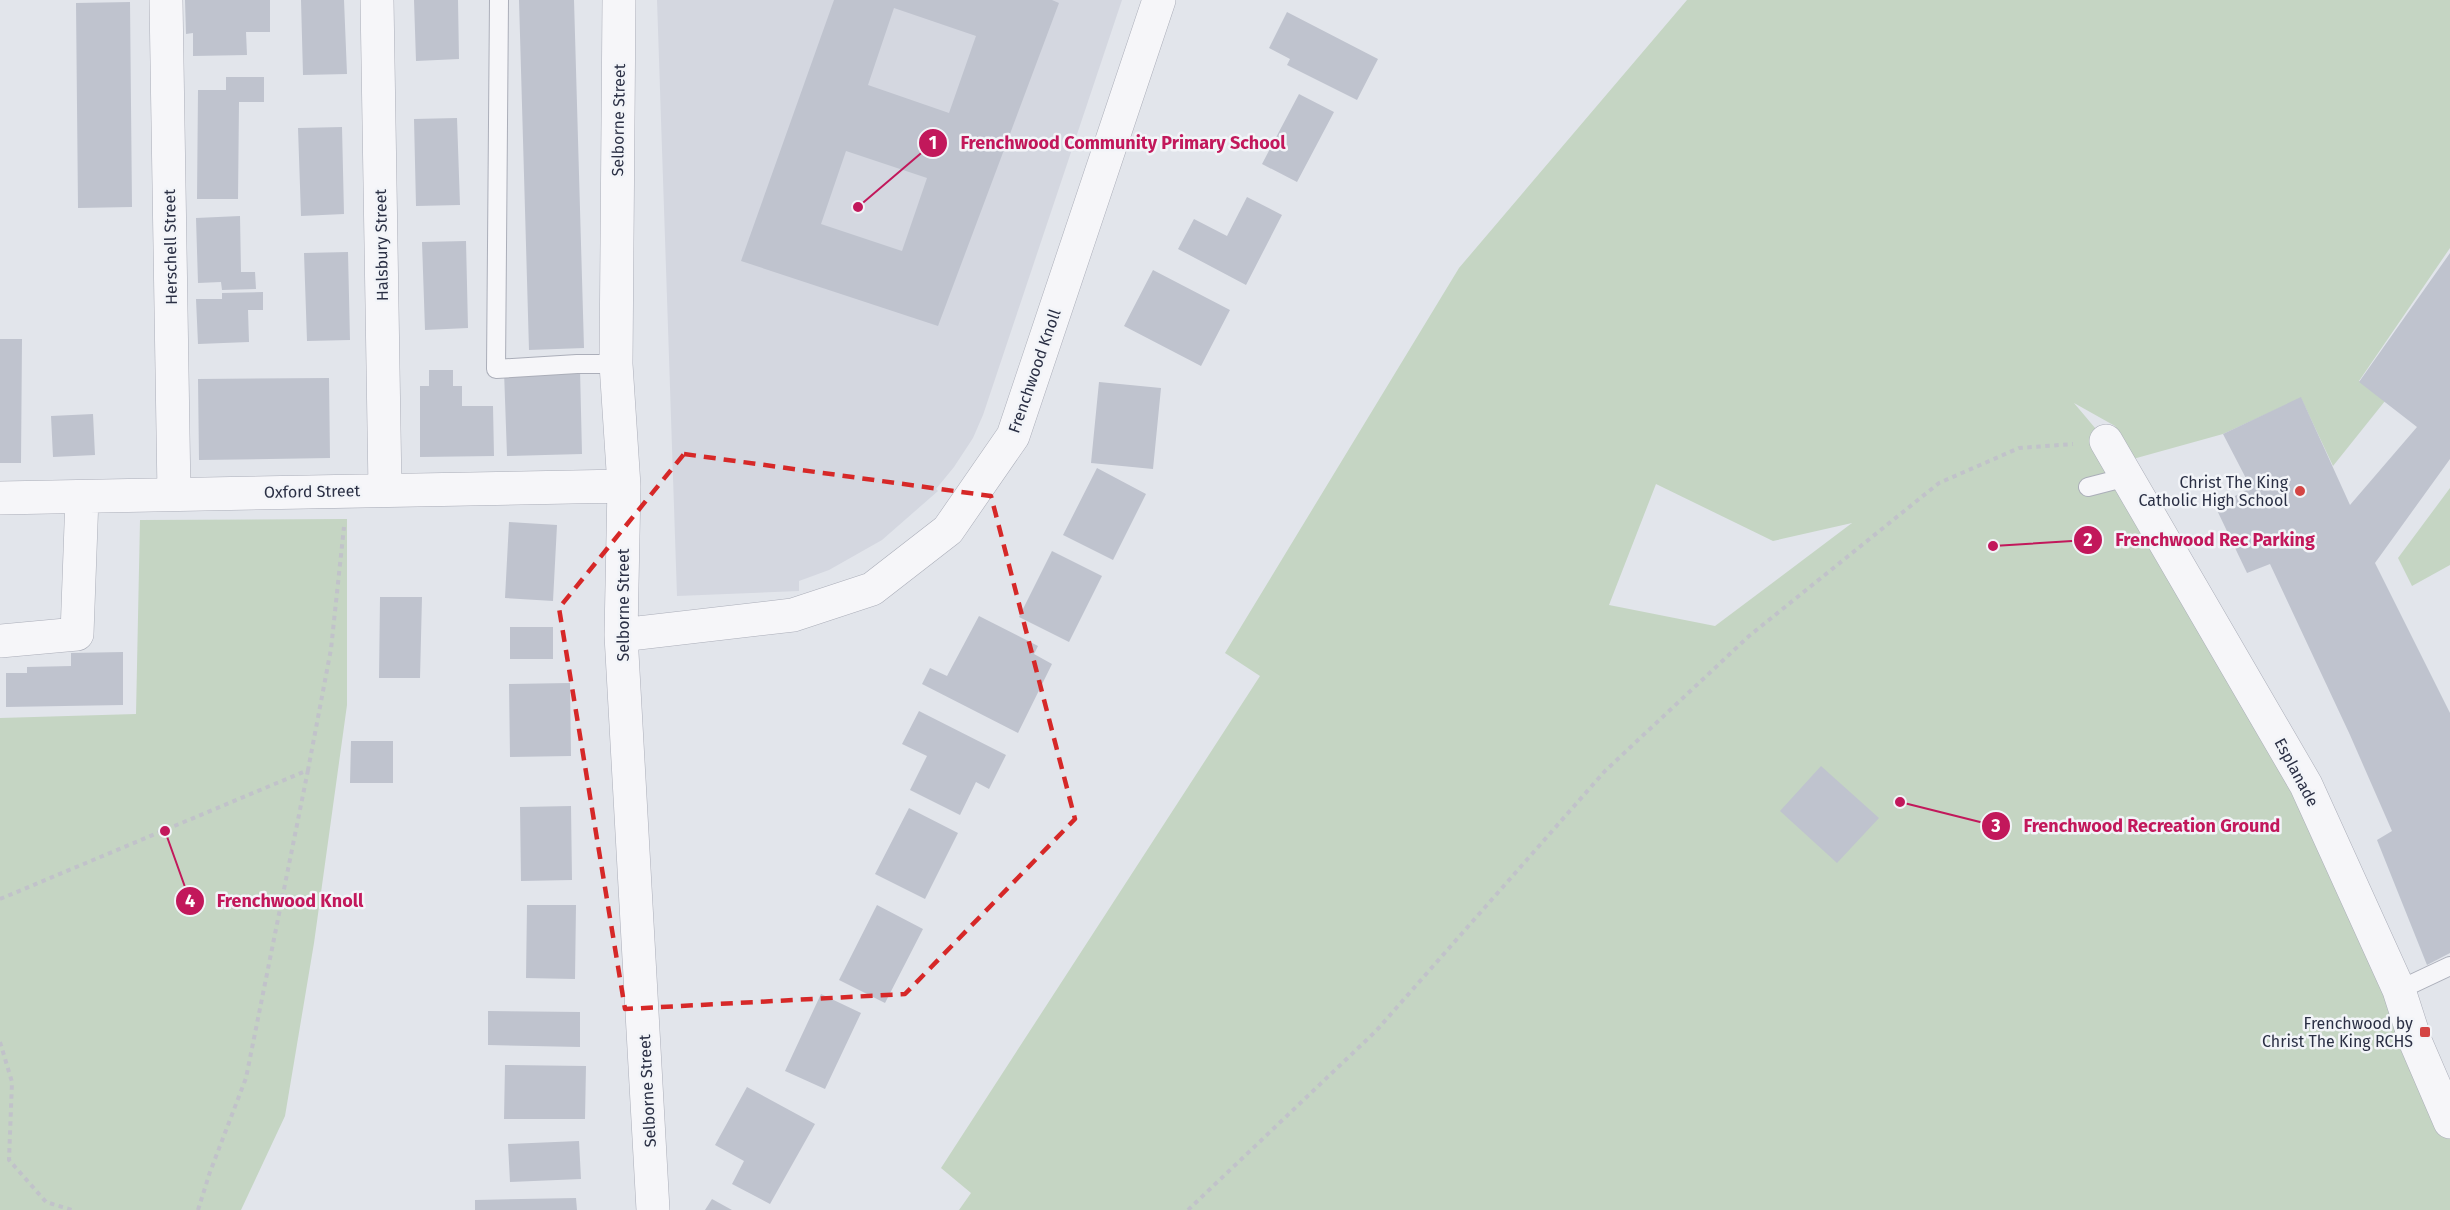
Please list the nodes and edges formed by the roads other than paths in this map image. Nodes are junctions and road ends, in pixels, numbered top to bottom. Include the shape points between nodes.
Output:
1 (166, 0) edge
2 (377, 0) edge
3 (499, 0) edge
4 (619, 0) edge
5 (1159, 0) edge
6 (616, 364) junction
7 (2106, 441) road end
8 (2127, 477) junction
9 (624, 486) junction
10 (2088, 487) dead end
11 (385, 489) junction
12 (174, 494) junction
13 (82, 497) junction
14 (0, 498) edge
15 (621, 635) junction
16 (0, 641) edge
17 (2450, 966) edge
18 (2399, 990) junction
19 (2450, 1122) edge
20 (653, 1210) edge

1 - 12 street, Herschell Street
2 - 11 street, Halsbury Street
3 - 6 lane via 495,369
4 - 6 street, Selborne Street
5 - 15 street, Frenchwood Knoll via 1013,436 948,530 872,589 792,615
6 - 9 street, Selborne Street
7 - 8 street, Esplanade
8 - 10 lane
8 - 18 street, Esplanade via 2306,785
9 - 11 street, Oxford Street
9 - 15 street, Selborne Street
11 - 12 street, Oxford Street
12 - 13 street, Oxford Street
13 - 14 street, Oxford Street
13 - 16 street via 77,634
15 - 20 street, Selborne Street
17 - 18 lane
18 - 19 street, Esplanade via 2416,1043

